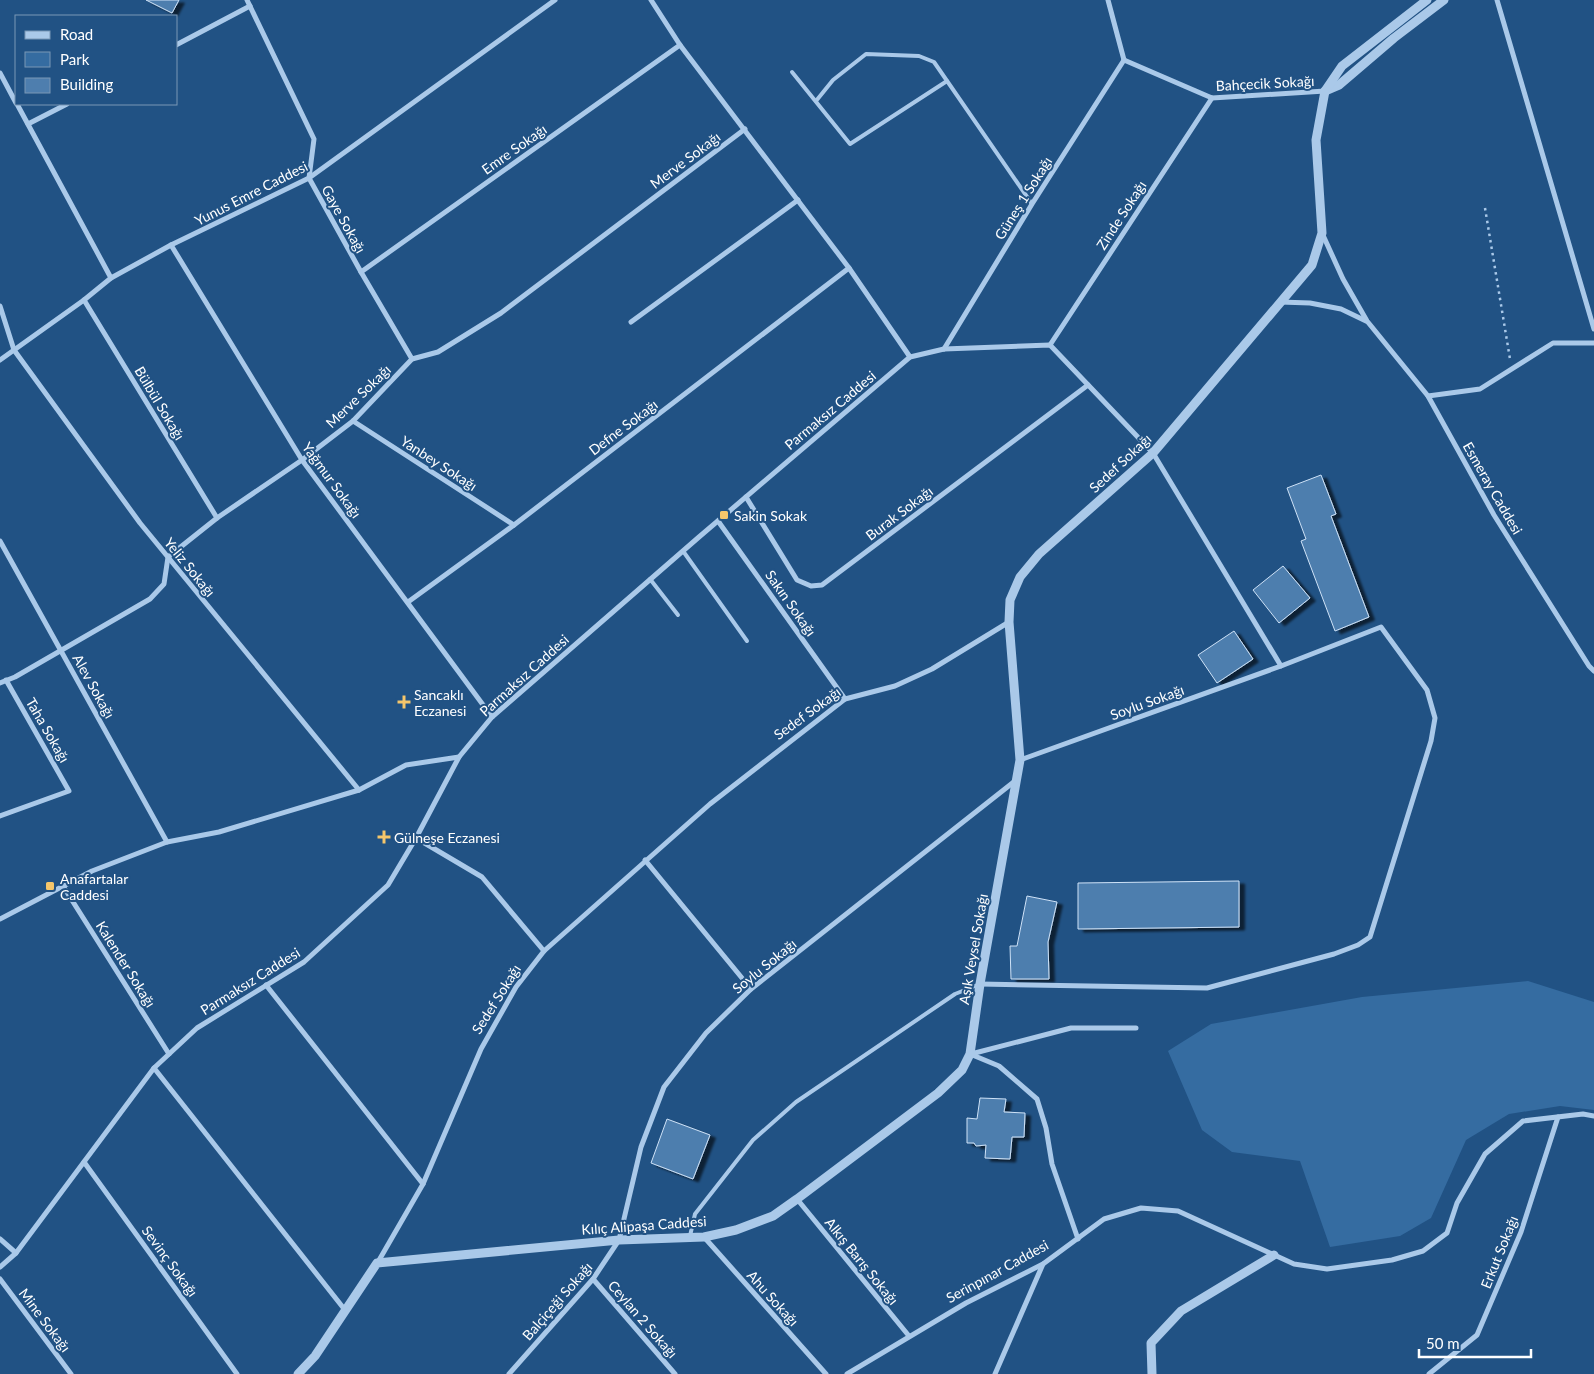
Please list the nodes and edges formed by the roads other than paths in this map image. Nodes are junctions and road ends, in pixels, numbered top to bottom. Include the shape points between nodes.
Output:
1 (248, 0) edge
2 (555, 0) edge
3 (651, 0) edge
4 (1108, 0) edge
5 (1427, 0) edge
6 (1444, 0) edge
7 (1497, 0) edge
8 (250, 6) junction
9 (178, 44) edge
10 (680, 45) junction
11 (1124, 60) junction
12 (792, 72) dead end
13 (0, 73) edge
14 (947, 81) junction
15 (1325, 91) junction
16 (1212, 98) junction
17 (15, 101) edge
18 (816, 101) junction
19 (17, 105) edge
20 (65, 105) edge
21 (28, 124) junction
22 (745, 129) junction
23 (309, 178) junction
24 (798, 200) junction
25 (1032, 204) junction
26 (1322, 233) junction
27 (171, 245) junction
28 (850, 268) junction
29 (360, 272) junction
30 (111, 278) junction
31 (84, 300) junction
32 (1280, 302) junction
33 (0, 306) edge
34 (1367, 321) junction
35 (631, 322) dead end
36 (1594, 329) edge
37 (1594, 343) edge
38 (1050, 345) junction
39 (944, 349) junction
40 (14, 350) junction
41 (910, 357) junction
42 (412, 359) junction
43 (0, 360) edge
44 (1088, 385) junction
45 (1428, 396) junction
46 (353, 421) junction
47 (1153, 453) junction
48 (302, 460) junction
49 (746, 497) junction
50 (217, 518) junction
51 (718, 521) junction
52 (514, 525) junction
53 (0, 541) edge
54 (683, 550) junction
55 (168, 557) junction
56 (650, 579) junction
57 (408, 602) junction
58 (678, 614) dead end
59 (1009, 622) junction
60 (747, 641) dead end
61 (61, 650) junction
62 (1281, 666) junction
63 (1594, 671) edge
64 (6, 680) junction
65 (0, 683) edge
66 (844, 699) junction
67 (492, 717) junction
68 (458, 757) junction
69 (1020, 760) junction
70 (1018, 779) junction
71 (358, 790) junction
72 (0, 816) edge
73 (416, 838) junction
74 (167, 842) junction
75 (645, 860) junction
76 (63, 886) junction
77 (0, 919) edge
78 (544, 951) junction
79 (980, 984) junction
80 (266, 985) junction
81 (751, 988) junction
82 (1136, 1028) dead end
83 (169, 1054) junction
84 (970, 1054) junction
85 (154, 1068) junction
86 (1594, 1116) edge
87 (1558, 1117) junction
88 (84, 1162) junction
89 (423, 1184) junction
90 (797, 1199) junction
91 (704, 1237) junction
92 (690, 1238) junction
93 (0, 1239) edge
94 (1078, 1239) junction
95 (620, 1240) junction
96 (16, 1253) junction
97 (1274, 1255) junction
98 (377, 1263) junction
99 (1044, 1264) junction
100 (0, 1267) edge
101 (0, 1279) edge
102 (593, 1279) junction
103 (345, 1310) junction
104 (909, 1336) junction
105 (71, 1374) edge
106 (238, 1374) edge
107 (300, 1374) edge
108 (509, 1374) edge
109 (675, 1374) edge
110 (826, 1374) edge
111 (847, 1374) edge
112 (995, 1374) edge
113 (1152, 1374) edge
114 (1429, 1374) edge

1 - 8 street, Gaye Sokağı
2 - 23 street, Yunus Emre Caddesi
3 - 10 street
4 - 11 street
5 - 15 street via 1342,66
6 - 15 street via 1339,85
7 - 36 street
8 - 9 street
8 - 23 street, Gaye Sokağı via 314,139
10 - 22 street
10 - 29 street, Emre Sokağı
11 - 16 street, Bahçecik Sokağı
11 - 25 street, Güneş 1 Sokağı
12 - 18 lane
13 - 17 street
14 - 18 lane via 934,62 918,56 866,54 833,80
14 - 18 lane via 850,144
14 - 25 lane
15 - 16 street, Bahçecik Sokağı
15 - 26 street, Sedef Sokağı via 1316,140
16 - 38 street, Zinde Sokağı
19 - 21 street
20 - 21 street
21 - 30 street
22 - 24 street
22 - 42 street, Merve Sokağı via 501,314 438,352
23 - 27 street, Yunus Emre Caddesi
23 - 29 street, Gaye Sokağı
24 - 28 street
24 - 35 street
25 - 39 street, Güneş 1 Sokağı
26 - 32 street, Sedef Sokağı via 1312,265
26 - 34 street, Esmeray Caddesi
27 - 30 street, Yunus Emre Caddesi
27 - 48 street, Yağmur Sokağı
28 - 41 street
28 - 52 street, Defne Sokağı
29 - 42 street, Gaye Sokağı
30 - 31 street, Yunus Emre Caddesi
31 - 40 street, Yunus Emre Caddesi
31 - 50 street, Bülbül Sokağı
32 - 34 street, Esmeray Caddesi via 1310,303 1341,310
32 - 47 street, Sedef Sokağı
33 - 40 street, Yeliz Sokağı
34 - 45 street, Esmeray Caddesi
37 - 45 street via 1553,343 1480,389
38 - 39 street
38 - 44 street
39 - 41 street
40 - 43 street, Yunus Emre Caddesi
40 - 55 street, Yeliz Sokağı
41 - 49 street, Parmaksız Caddesi
42 - 46 street, Merve Sokağı
44 - 47 street
44 - 49 street, Burak Sokağı via 822,585 811,586 797,580
45 - 63 street, Esmeray Caddesi via 1494,514
46 - 48 street, Merve Sokağı
46 - 52 street, Yanbey Sokağı
47 - 59 street, Sedef Sokağı via 1039,554 1020,577 1010,600
47 - 62 street
48 - 50 street, Merve Sokağı
48 - 57 street, Yağmur Sokağı
49 - 51 street, Parmaksız Caddesi
50 - 55 street, Merve Sokağı
51 - 54 street, Parmaksız Caddesi
51 - 66 street, Sakın Sokağı
52 - 57 street, Defne Sokağı
53 - 61 street, Alev Sokağı
54 - 56 street, Parmaksız Caddesi
54 - 60 lane
55 - 61 street via 164,584 150,599
55 - 71 street, Yeliz Sokağı
56 - 58 lane
56 - 67 street, Parmaksız Caddesi
57 - 67 street, Yağmur Sokağı
59 - 66 street, Sedef Sokağı via 932,670 895,686
59 - 69 street, Aşık Veysel Sokağı
61 - 64 street
61 - 74 street, Alev Sokağı
62 - 69 street, Soylu Sokağı
62 - 79 street, Soylu Sokağı via 1381,627 1427,690 1435,718 1431,741 1370,937 1358,946 1334,954 1207,988
64 - 65 street
64 - 72 street, Taha Sokağı via 69,791
66 - 75 street, Sedef Sokağı via 710,804
67 - 68 street, Parmaksız Caddesi
68 - 71 street via 406,765
68 - 73 street, Parmaksız Caddesi
69 - 70 street, Aşık Veysel Sokağı
70 - 79 street, Aşık Veysel Sokağı
70 - 81 street, Soylu Sokağı
71 - 74 street via 219,832
73 - 78 street via 482,877
73 - 80 street, Parmaksız Caddesi via 388,885 304,962
74 - 76 street via 92,871
75 - 78 street, Sedef Sokağı
75 - 81 street
76 - 77 street
76 - 83 street, Kalender Sokağı
78 - 89 street, Sedef Sokağı via 516,987 481,1049
79 - 84 street, Aşık Veysel Sokağı
79 - 92 lane via 955,994 796,1102 753,1140 723,1177 695,1214
80 - 83 street, Parmaksız Caddesi via 197,1028
80 - 89 street
81 - 95 street, Soylu Sokağı via 706,1033 664,1087 641,1148
82 - 84 street via 1071,1028
83 - 85 street, Parmaksız Caddesi
84 - 90 street, Kılıç Alipaşa Caddesi via 962,1070 938,1093
84 - 94 street via 999,1066 1038,1099 1052,1164
85 - 88 street, Parmaksız Caddesi
85 - 103 street
86 - 87 street, Serinpınar Caddesi
87 - 97 street, Serinpınar Caddesi via 1523,1122 1485,1154 1458,1203 1447,1233 1423,1251 1392,1260 1327,1269 1294,1264
87 - 114 street, Erkut Sokağı via 1521,1232 1477,1335
88 - 96 street, Parmaksız Caddesi
88 - 106 street, Sevinç Sokağı
89 - 98 street, Sedef Sokağı
90 - 91 street, Kılıç Alipaşa Caddesi via 772,1216 736,1230
90 - 104 street, Alkış Barış Sokağı
91 - 92 street, Kılıç Alipaşa Caddesi
91 - 110 street, Ahu Sokağı
92 - 95 street, Kılıç Alipaşa Caddesi
93 - 96 street
94 - 97 street, Serinpınar Caddesi via 1104,1219 1142,1208 1178,1211
94 - 99 street, Serinpınar Caddesi
95 - 98 street, Kılıç Alipaşa Caddesi
95 - 102 street, Balçiçeği Sokağı
96 - 100 street, Parmaksız Caddesi
97 - 113 street via 1181,1311 1151,1343
98 - 103 street, Sedef Sokağı
99 - 104 street, Serinpınar Caddesi
99 - 112 street
101 - 105 street, Mine Sokağı
102 - 108 street, Balçiçeği Sokağı
102 - 109 street, Ceylan 2 Sokağı
103 - 107 street, Sedef Sokağı
104 - 111 street, Serinpınar Caddesi

